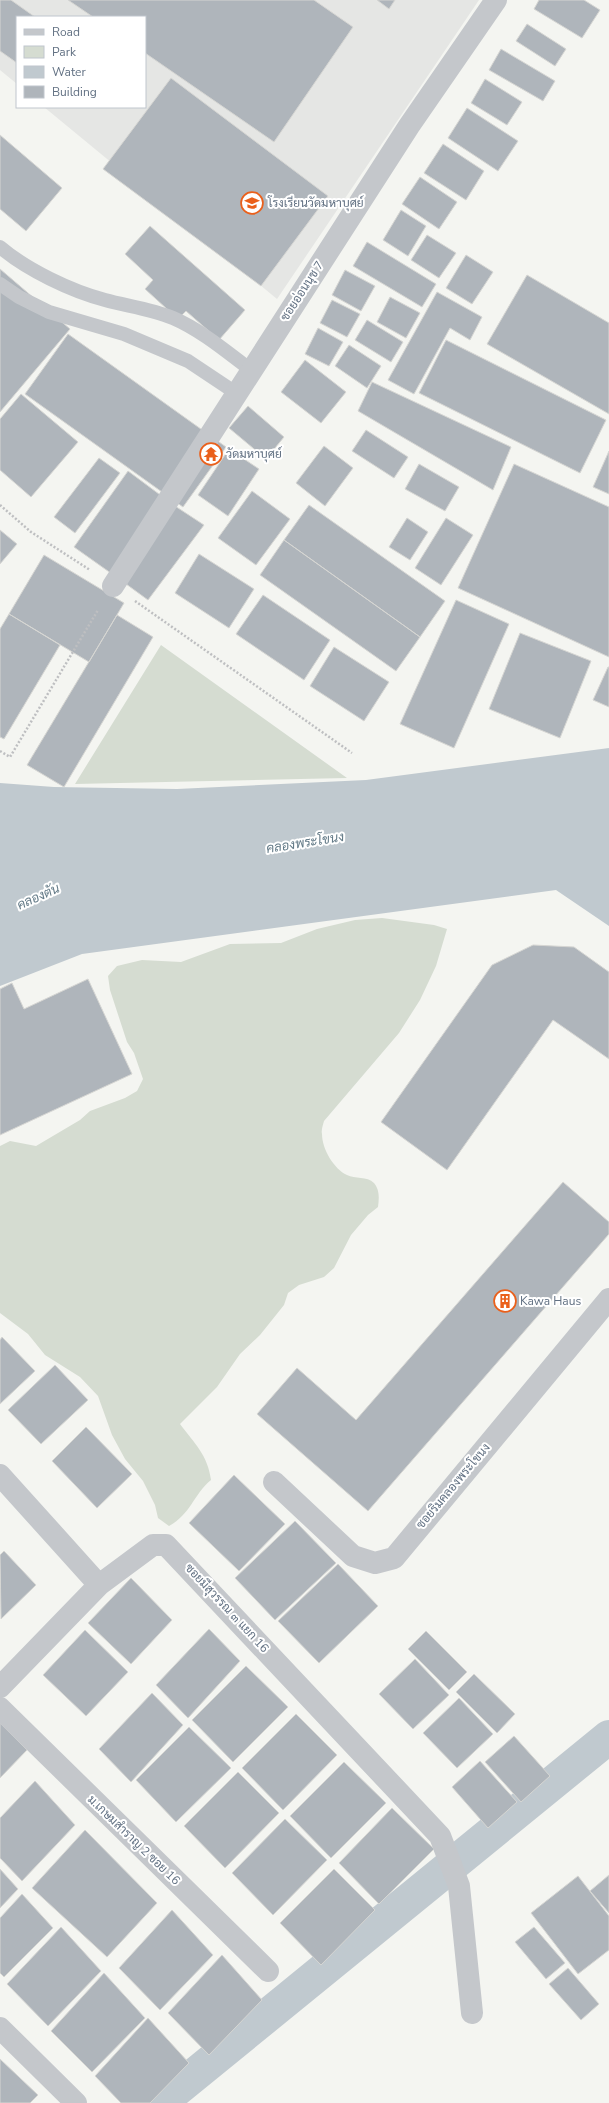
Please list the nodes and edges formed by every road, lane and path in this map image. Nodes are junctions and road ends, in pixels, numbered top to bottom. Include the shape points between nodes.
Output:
1 (496, 0) edge
2 (2, 253) edge
3 (0, 284) edge
4 (251, 370) junction
5 (236, 393) junction
6 (0, 505) edge
7 (113, 586) junction
8 (0, 751) edge
9 (352, 753) dead end
10 (609, 1299) edge
11 (0, 1475) edge
12 (274, 1482) dead end
13 (99, 1585) junction
14 (0, 1687) edge
15 (0, 1708) edge
16 (268, 1971) dead end
17 (472, 2013) dead end
18 (0, 2028) edge
19 (76, 2103) edge

1 - 4 street, ซอยอ่อนนุช 7 via 409,126
2 - 4 lane via 74,290 173,318 210,340
3 - 5 lane via 49,312 124,334 188,361
4 - 5 street, ซอยอ่อนนุช 7
5 - 7 street, ซอยอ่อนนุช 7
6 - 7 path via 31,532
7 - 8 path via 10,757
7 - 9 path
10 - 12 street, ซอยริมคลองพระโขนง via 394,1558 375,1563 353,1556
11 - 13 street
13 - 14 street, ซอยมีสุวรรณ ๓ แยก 16
13 - 17 street, ซอยมีสุวรรณ ๓ แยก 16 via 153,1545 166,1545 172,1548 440,1836 459,1886
15 - 16 street, ม.เกษมสำราญ 2 ซอย 16
18 - 19 street

